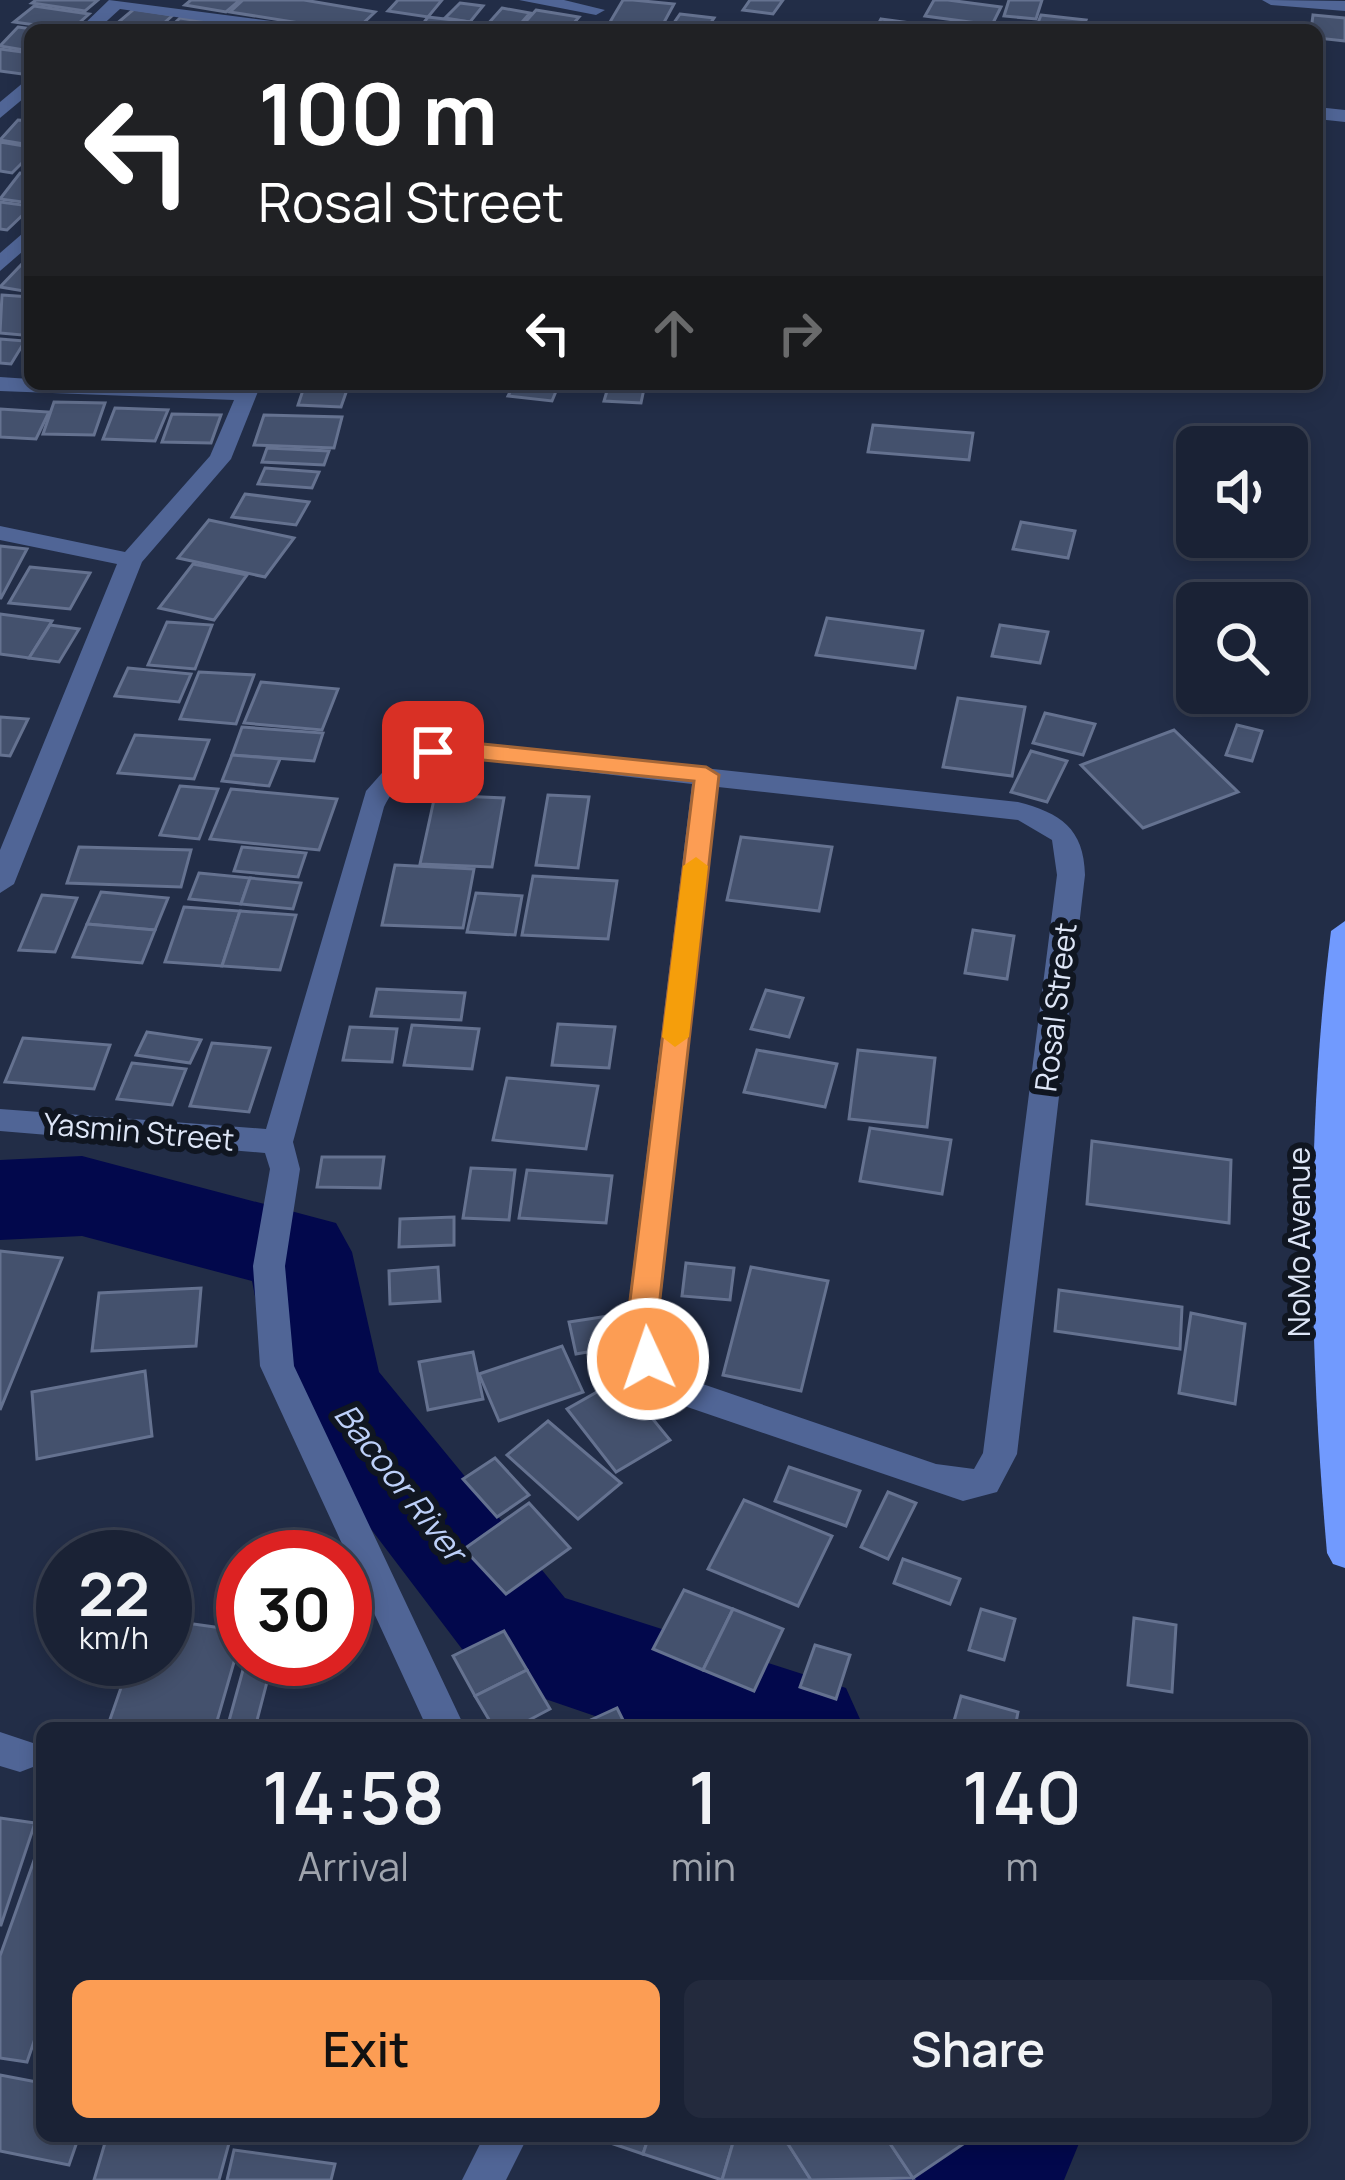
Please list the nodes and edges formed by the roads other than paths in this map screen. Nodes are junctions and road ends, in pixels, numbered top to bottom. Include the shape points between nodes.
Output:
1 (528, 0) edge
2 (1271, 0) edge
3 (117, 1) edge
4 (599, 5) edge
5 (1345, 6) edge
6 (93, 24) edge
7 (265, 24) edge
8 (24, 89) edge
9 (0, 112) edge
10 (24, 239) edge
11 (0, 265) edge
12 (247, 390) edge
13 (0, 533) edge
14 (131, 560) junction
15 (706, 775) junction
16 (0, 884) edge
17 (1345, 931) edge
18 (0, 1120) edge
19 (281, 1155) junction
20 (1345, 1552) edge
21 (443, 1722) edge
22 (504, 2142) edge
23 (483, 2180) edge

1 - 4 street
2 - 5 street
3 - 6 street
3 - 7 street
8 - 9 street
10 - 11 street
12 - 14 street via 220,460
13 - 14 street
14 - 16 street
15 - 15 street, Rosal Street via 1044,817 1063,829 1072,849 995,1470 985,1482 936,1479 689,1394 648,1359 642,1325
15 - 19 street, Rosal Street via 463,750 404,761 371,806
17 - 20 main road, NoMo Avenue via 1331,1248
18 - 19 street, Yasmin Street
19 - 21 street via 269,1266 277,1366
22 - 23 street

